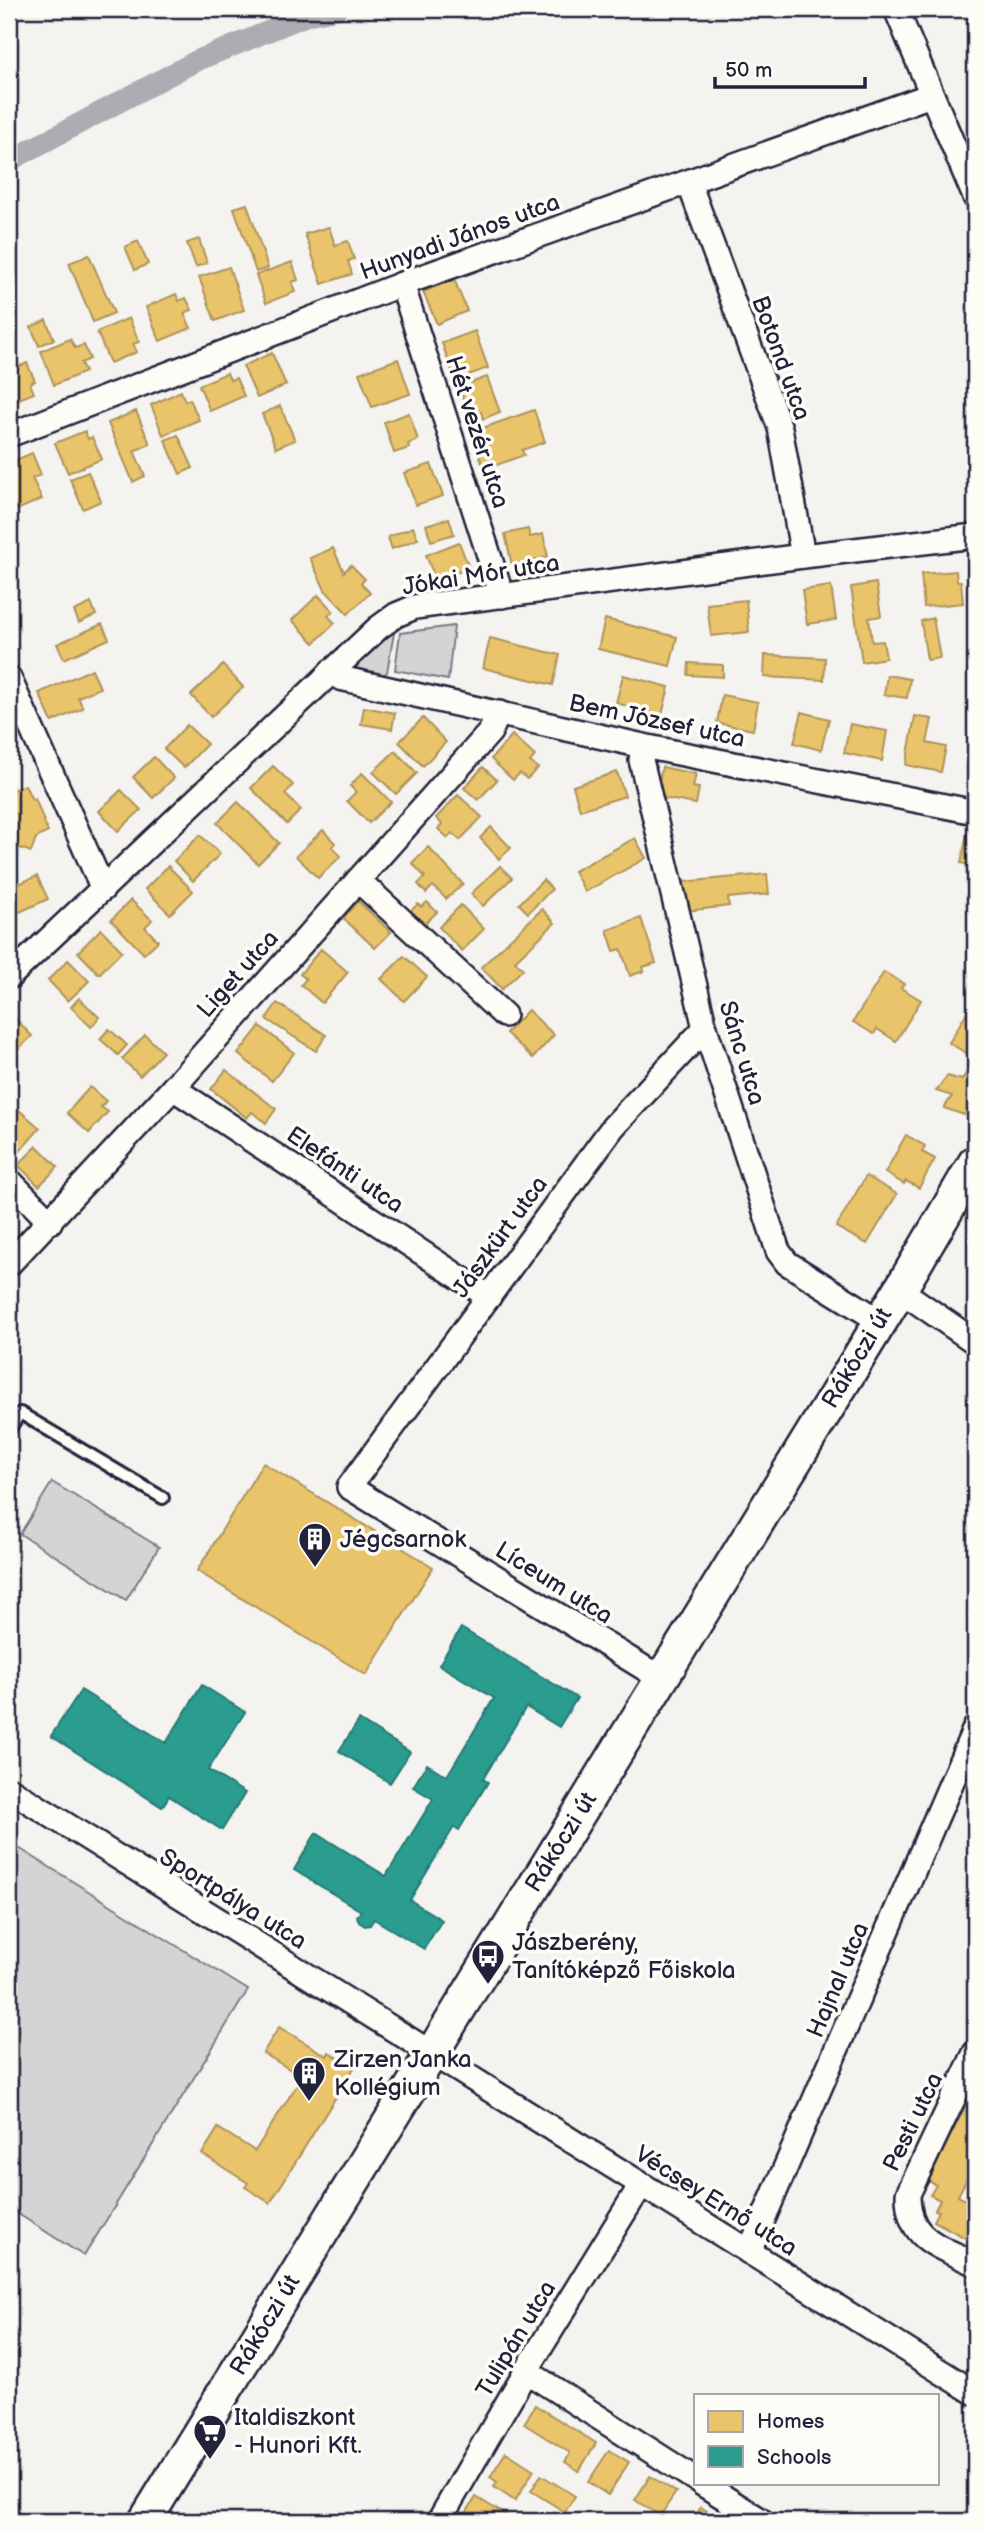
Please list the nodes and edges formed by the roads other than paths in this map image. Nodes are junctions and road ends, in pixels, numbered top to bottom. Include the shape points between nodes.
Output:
1 (896, 9) edge
2 (931, 95) junction
3 (689, 183) junction
4 (975, 197) edge
5 (402, 284) junction
6 (9, 435) edge
7 (975, 536) edge
8 (803, 556) junction
9 (502, 596) junction
10 (331, 671) junction
11 (9, 678) edge
12 (499, 713) junction
13 (16, 714) edge
14 (643, 746) junction
15 (975, 812) edge
16 (358, 880) junction
17 (103, 889) junction
18 (9, 977) edge
19 (504, 1015) dead end
20 (705, 1028) junction
21 (173, 1088) junction
22 (975, 1162) edge
23 (9, 1180) edge
24 (50, 1222) junction
25 (9, 1264) edge
26 (900, 1290) junction
27 (489, 1297) junction
28 (880, 1321) junction
29 (975, 1342) edge
30 (9, 1430) edge
31 (349, 1487) joint
32 (163, 1498) dead end
33 (662, 1679) junction
34 (975, 1728) edge
35 (9, 1788) edge
36 (975, 2053) edge
37 (430, 2054) junction
38 (641, 2185) junction
39 (749, 2252) junction
40 (975, 2264) edge
41 (526, 2371) junction
42 (975, 2393) edge
43 (694, 2478) edge
44 (703, 2484) edge
45 (145, 2521) edge
46 (439, 2521) edge
47 (762, 2521) edge

1 - 2 street
2 - 3 street, Hunyadi János utca
2 - 4 street
3 - 5 street, Hunyadi János utca
3 - 8 street, Botond utca via 779,428
5 - 6 street, Hunyadi János utca
5 - 9 street, Hét vezér utca
7 - 8 street, Jókai Mór utca
8 - 9 street, Jókai Mór utca
9 - 10 street, Jókai Mór utca via 415,607 396,615
10 - 12 street, Bem József utca via 340,678
10 - 17 street, Jókai Mór utca
11 - 13 street
12 - 14 street, Bem József utca
12 - 16 street, Liget utca via 490,732
13 - 17 street
14 - 15 street, Bem József utca
14 - 20 street, Sánc utca via 641,760
16 - 19 street
16 - 21 street, Liget utca
17 - 18 street, Jókai Mór utca
20 - 27 street, Jászkürt utca via 613,1127
20 - 28 street, Sánc utca via 778,1251 787,1263
21 - 24 street, Liget utca
21 - 27 street, Elefánti utca
22 - 26 street, Rákóczi út
23 - 24 street
24 - 25 street, Liget utca
26 - 28 street, Rákóczi út
26 - 29 street
27 - 31 street, Jászkürt utca
28 - 33 street, Rákóczi út
30 - 32 lane via 20,1413
31 - 33 street, Líceum utca
33 - 37 street, Rákóczi út
34 - 39 street, Hajnal utca
35 - 37 street, Sportpálya utca
36 - 40 street, Pesti utca via 908,2194 908,2212 914,2228 925,2238
37 - 38 street, Vécsey Ernő utca
37 - 45 street, Rákóczi út
38 - 39 street, Vécsey Ernő utca
38 - 41 street, Tulipán utca
39 - 42 street, Vécsey Ernő utca
41 - 43 street
41 - 46 street, Tulipán utca
44 - 47 street

